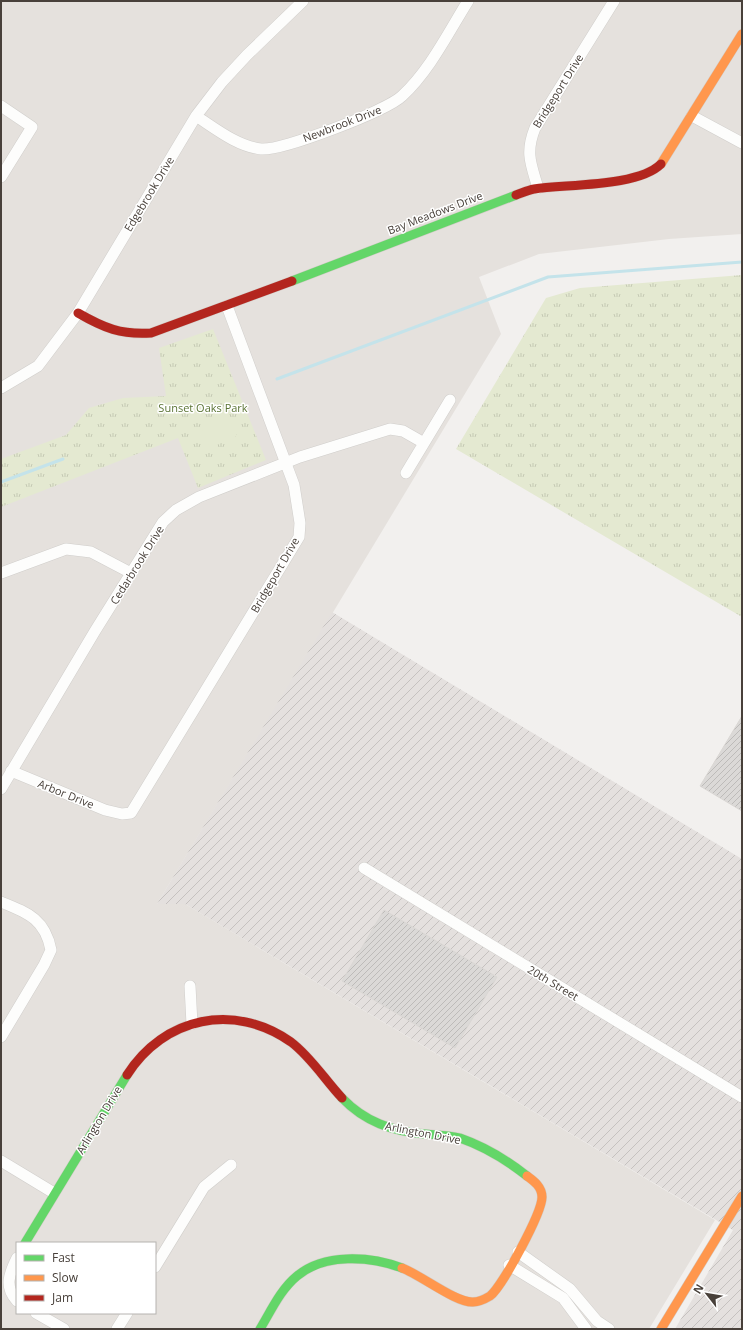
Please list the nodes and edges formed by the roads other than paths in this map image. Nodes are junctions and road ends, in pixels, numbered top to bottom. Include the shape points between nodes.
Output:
1 (303, 1) edge
2 (468, 1) edge
3 (614, 1) edge
4 (742, 34) edge
5 (1, 106) edge
6 (196, 116) junction
7 (692, 116) junction
8 (742, 143) edge
9 (1, 177) edge
10 (538, 188) junction
11 (227, 306) junction
12 (78, 312) junction
13 (1, 388) edge
14 (450, 400) dead end
15 (424, 442) junction
16 (286, 462) junction
17 (406, 473) dead end
18 (1, 573) edge
19 (131, 573) junction
20 (11, 771) junction
21 (1, 789) edge
22 (122, 814) joint
23 (364, 868) dead end
24 (1, 902) edge
25 (190, 986) dead end
26 (192, 1024) junction
27 (1, 1037) edge
28 (742, 1097) edge
29 (1, 1161) edge
30 (231, 1165) dead end
31 (54, 1194) junction
32 (742, 1196) edge
33 (26, 1242) edge
34 (518, 1252) junction
35 (16, 1260) edge
36 (156, 1265) edge
37 (510, 1265) junction
38 (16, 1299) edge
39 (38, 1314) edge
40 (126, 1314) edge
41 (64, 1329) edge
42 (117, 1329) edge
43 (260, 1329) edge
44 (586, 1329) edge
45 (610, 1329) edge
46 (661, 1329) edge

1 - 6 street, Edgebrook Drive via 247,55
2 - 6 street, Newbrook Drive via 417,81 390,105 360,119 280,146 262,149 231,139
3 - 10 street, Bridgeport Drive via 532,133 528,153
4 - 7 street, Bay Meadows Drive
5 - 9 street via 32,127
6 - 12 street, Edgebrook Drive
7 - 8 street
7 - 10 street, Bay Meadows Drive via 663,162 655,170 606,182
10 - 11 street, Bay Meadows Drive via 416,232
11 - 12 street, Bay Meadows Drive via 151,333 135,334 118,332
11 - 16 street, Bridgeport Drive
12 - 13 street, Edgebrook Drive via 38,366
14 - 15 street
15 - 16 street, Cedarbrook Drive via 390,429
15 - 17 street
16 - 19 street, Cedarbrook Drive via 199,497 176,510 163,522
16 - 22 street, Bridgeport Drive via 295,493 300,522 299,537 130,813
18 - 19 street via 66,549 91,552
19 - 20 street, Cedarbrook Drive
20 - 21 street, Cedarbrook Drive
20 - 22 street, Arbor Drive via 105,810
23 - 28 street, 20th Street
24 - 27 street via 28,914 40,923 45,929 51,950
25 - 26 street
26 - 31 street, Arlington Drive via 158,1041 139,1057
26 - 34 street, Arlington Drive via 214,1019 258,1026 297,1047 343,1101 370,1121 387,1128 460,1139 528,1176 539,1186 543,1199 537,1218
29 - 31 street
30 - 36 street via 204,1187
31 - 33 street, Arlington Drive
32 - 46 street
34 - 37 street, Arlington Drive
34 - 45 street via 570,1289 597,1321
35 - 38 street via 8,1279 8,1287
37 - 43 street, Arlington Drive via 491,1295 481,1302 471,1303 461,1301 400,1267 358,1260 321,1262 303,1271 291,1281
37 - 44 street via 563,1298
39 - 41 street
40 - 42 street

